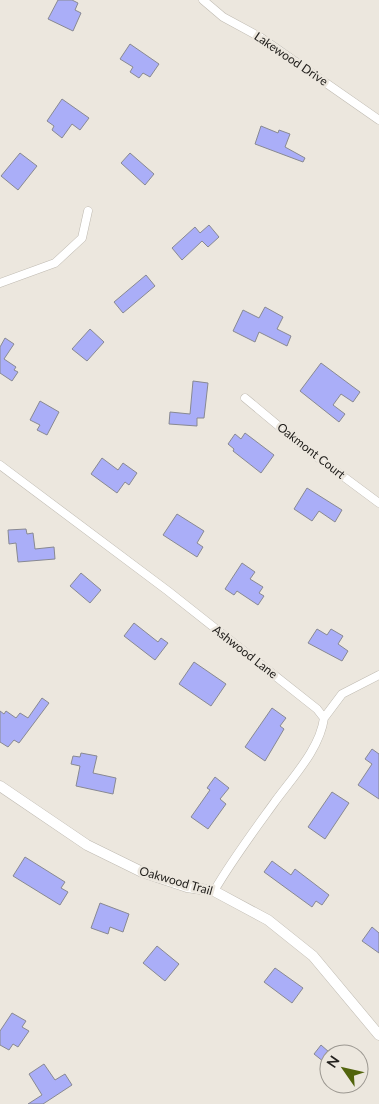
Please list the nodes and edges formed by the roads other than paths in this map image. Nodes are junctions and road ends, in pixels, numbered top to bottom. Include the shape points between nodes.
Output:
1 (203, 0) edge
2 (379, 120) edge
3 (88, 211) dead end
4 (0, 283) edge
5 (245, 398) dead end
6 (0, 465) edge
7 (379, 503) edge
8 (379, 675) edge
9 (324, 718) junction
10 (0, 786) edge
11 (214, 891) junction
12 (379, 1035) edge

1 - 2 street, Lakewood Drive via 223,17 260,37
3 - 4 street via 82,238 55,263
5 - 7 street, Oakmont Court
6 - 9 street, Ashwood Lane via 168,591
8 - 9 street via 342,694
9 - 11 street via 322,730 305,760 230,862
10 - 11 street, Oakwood Trail via 87,845 135,869
11 - 12 street, Oakwood Trail via 268,920 313,956

